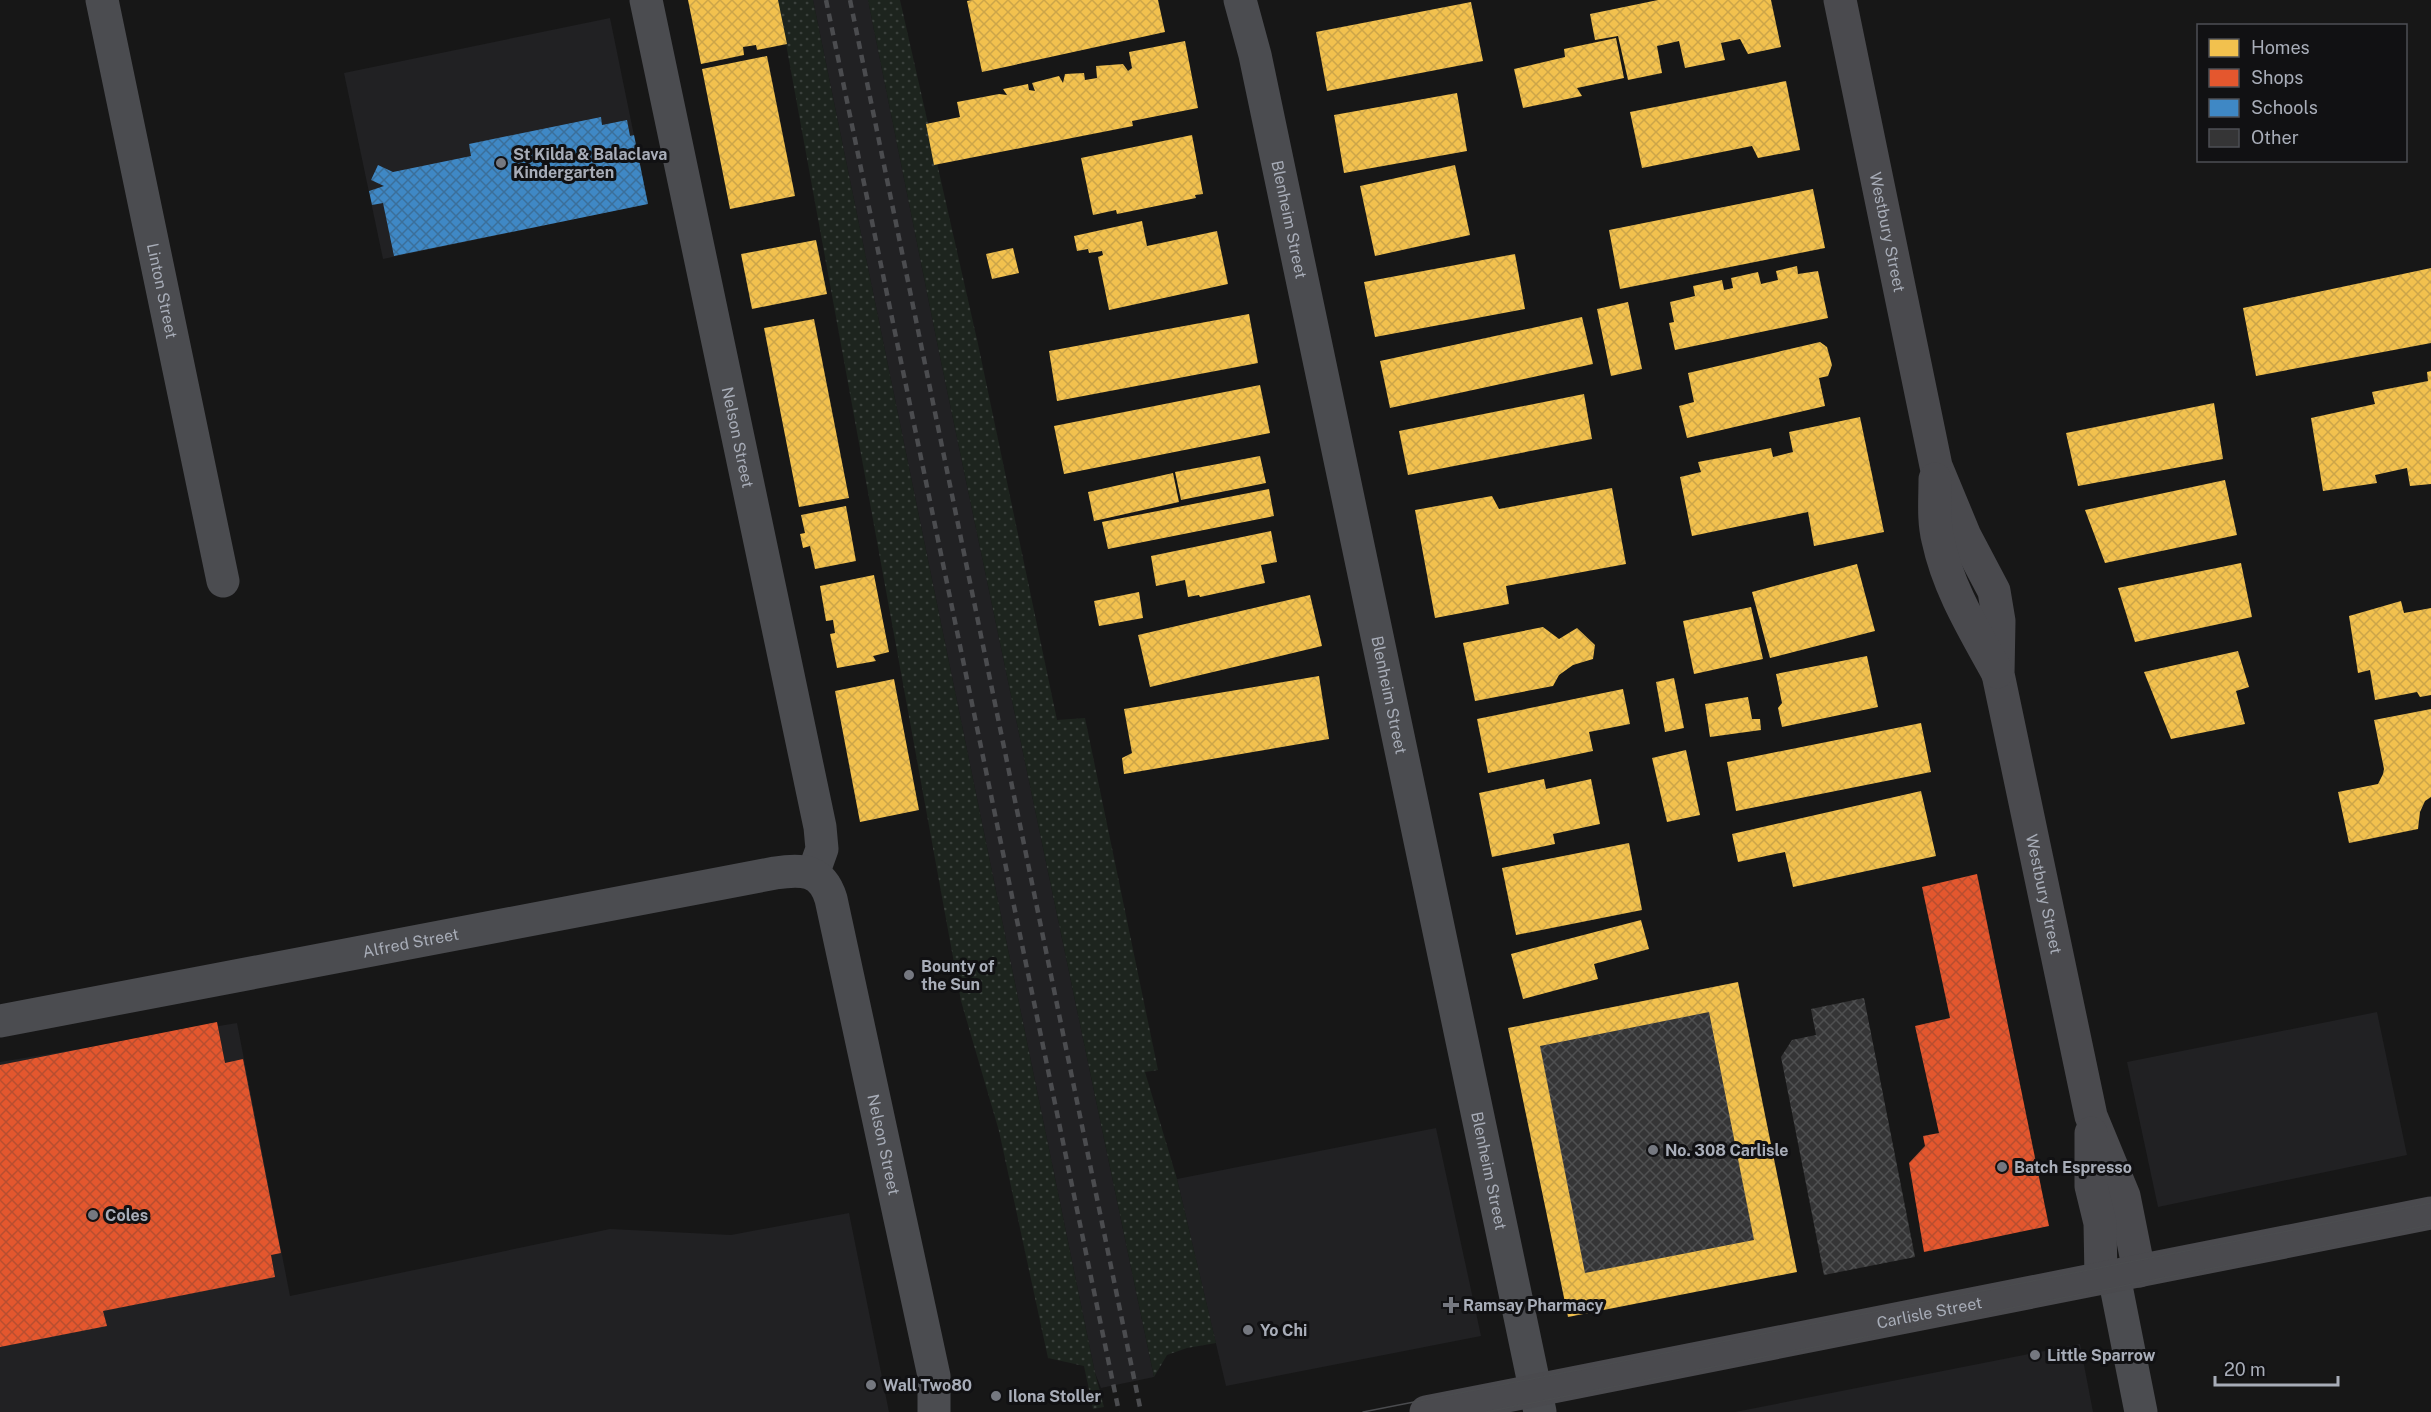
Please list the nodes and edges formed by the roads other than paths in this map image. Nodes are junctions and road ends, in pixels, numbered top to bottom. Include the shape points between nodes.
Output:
1 (102, 0) edge
2 (646, 0) edge
3 (1240, 0) edge
4 (1840, 0) edge
5 (223, 581) dead end
6 (817, 876) junction
7 (0, 1022) edge
8 (2431, 1213) edge
9 (2118, 1275) junction
10 (1537, 1401) edge
11 (934, 1412) edge
12 (1426, 1412) edge
13 (2141, 1412) edge

1 - 5 street, Linton Street
2 - 6 street, Nelson Street via 820,827 822,849
3 - 10 street, Blenheim Street via 1255,55
4 - 9 street, Westbury Street via 1936,466 1965,536 1994,591 1999,621 1998,674 2091,1116 2124,1196
6 - 7 street, Alfred Street via 800,871 775,873
6 - 11 street, Nelson Street via 831,899 932,1364
8 - 9 street, Carlisle Street
9 - 10 street, Carlisle Street
9 - 13 street
10 - 12 street, Carlisle Street

